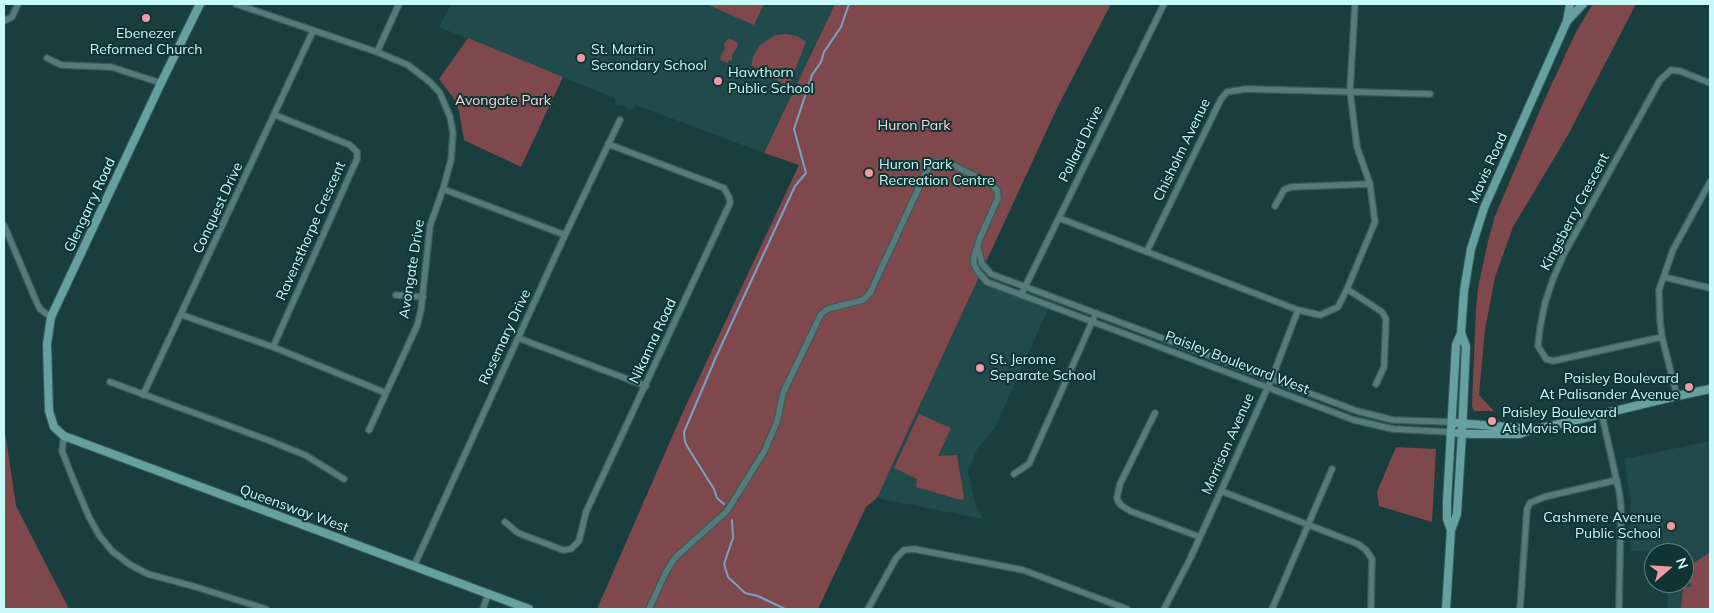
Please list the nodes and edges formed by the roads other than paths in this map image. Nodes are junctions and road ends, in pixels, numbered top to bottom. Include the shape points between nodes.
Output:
1 (18, 4) edge
2 (200, 4) edge
3 (236, 4) edge
4 (399, 4) edge
5 (1164, 4) edge
6 (1355, 4) edge
7 (1570, 4) edge
8 (1583, 4) edge
9 (4, 21) edge
10 (1567, 21) junction
11 (313, 31) junction
12 (377, 52) junction
13 (47, 58) dead end
14 (161, 83) junction
15 (1710, 83) edge
16 (1350, 91) junction
17 (1430, 94) dead end
18 (275, 115) junction
19 (620, 120) dead end
20 (608, 144) junction
21 (1710, 182) edge
22 (1370, 184) junction
23 (443, 189) junction
24 (1274, 206) dead end
25 (1059, 218) junction
26 (4, 225) edge
27 (565, 234) junction
28 (977, 244) junction
29 (1147, 251) junction
30 (1664, 277) junction
31 (1025, 286) junction
32 (1710, 288) edge
33 (1347, 289) junction
34 (396, 295) dead end
35 (1021, 295) junction
36 (423, 297) junction
37 (1298, 310) junction
38 (1096, 313) junction
39 (182, 315) junction
40 (51, 317) junction
41 (1092, 323) junction
42 (1461, 333) junction
43 (1662, 337) junction
44 (518, 338) junction
45 (273, 347) junction
46 (1272, 378) junction
47 (110, 382) dead end
48 (1376, 384) dead end
49 (646, 386) junction
50 (1267, 388) junction
51 (1710, 389) edge
52 (386, 393) junction
53 (143, 395) junction
54 (1677, 396) junction
55 (1155, 412) dead end
56 (1602, 415) junction
57 (1452, 422) junction
58 (1462, 424) junction
59 (54, 427) joint
60 (369, 430) dead end
61 (1527, 431) junction
62 (1451, 432) junction
63 (1462, 433) junction
64 (64, 436) junction
65 (1332, 469) dead end
66 (1014, 474) dead end
67 (344, 479) dead end
68 (1617, 480) junction
69 (1221, 491) junction
70 (505, 522) dead end
71 (1308, 526) junction
72 (1451, 530) junction
73 (1200, 537) junction
74 (414, 566) junction
75 (488, 594) junction
76 (266, 609) edge
77 (483, 609) edge
78 (529, 609) edge
79 (649, 609) edge
80 (868, 609) edge
81 (1127, 609) edge
82 (1164, 609) edge
83 (1272, 609) edge
84 (1371, 609) edge
85 (1446, 609) edge
86 (1520, 609) edge
87 (1619, 609) edge

1 - 9 street via 12,17
2 - 14 street, Glengarry Road
3 - 11 street, Avongate Drive
4 - 12 street
5 - 25 street, Pollard Drive
6 - 16 street
7 - 10 street, Mavis Road
8 - 10 street, Mavis Road
10 - 42 street, Mavis Road via 1477,228 1467,270
11 - 12 street, Avongate Drive
11 - 18 street, Conquest Drive
12 - 23 street, Avongate Drive via 416,69 443,98 453,133
13 - 14 street via 61,65 111,67
14 - 40 street, Glengarry Road
15 - 43 street, Kingsberry Crescent via 1671,70 1660,80 1564,254 1545,303 1538,346 1546,359 1554,361
16 - 17 street
16 - 22 street via 1357,147
16 - 29 street, Chisholm Avenue via 1246,89 1227,92
18 - 39 street, Conquest Drive
18 - 45 street, Ravensthorpe Crescent via 350,144 357,152 357,159
19 - 20 street, Rosemary Drive
20 - 27 street, Rosemary Drive
20 - 49 street, Nikanna Road via 724,188 729,196 730,203
21 - 30 street via 1673,250
22 - 24 street via 1291,187 1284,190
22 - 33 street via 1375,222
23 - 27 street
23 - 36 street, Avongate Drive via 430,226
25 - 29 street
25 - 31 street, Pollard Drive
26 - 40 street via 40,310
27 - 44 street, Rosemary Drive
28 - 31 street, Paisley Boulevard West via 987,271
28 - 35 street, Paisley Boulevard West via 974,260 980,276 991,284
28 - 79 street, Paisley Boulevard West via 998,198 995,187 946,162 932,164 870,293 864,300 828,309 821,314 782,396 778,422 764,452 727,511 672,562
29 - 37 street
30 - 32 street
30 - 43 street via 1659,290
31 - 35 street, Pollard Drive
31 - 38 street, Paisley Boulevard West
33 - 37 street via 1338,307 1326,313 1320,315
33 - 48 street via 1382,312 1386,319 1384,367
34 - 36 street
35 - 41 street, Paisley Boulevard West
36 - 52 street, Avongate Drive via 417,326
37 - 46 street, Morrison Avenue
38 - 41 street
38 - 46 street, Paisley Boulevard West
39 - 45 street
39 - 53 street, Conquest Drive
40 - 59 street, Glengarry Road via 47,336 49,410
41 - 50 street, Paisley Boulevard West
41 - 66 street via 1029,464
42 - 57 street, Mavis Road via 1456,345
42 - 58 street, Mavis Road via 1466,346
43 - 54 street
44 - 49 street
44 - 74 street, Rosemary Drive
45 - 52 street
46 - 50 street, Morrison Avenue
46 - 57 street, Paisley Boulevard West via 1376,416
47 - 53 street
49 - 70 street, Nikanna Road via 586,512 579,541 574,547 563,550 518,532
50 - 62 street, Paisley Boulevard West via 1380,427
50 - 69 street, Morrison Avenue
51 - 54 street, Paisley Boulevard West
52 - 60 street, Avongate Drive
53 - 67 street via 305,455
54 - 56 street, Paisley Boulevard West
55 - 73 street via 1120,484 1118,501 1130,510
56 - 61 street, Paisley Boulevard West
56 - 68 street
57 - 58 street, Paisley Boulevard West
57 - 62 street, Mavis Road
58 - 61 street, Paisley Boulevard West
58 - 63 street, Mavis Road
59 - 64 street, Queensway West
61 - 63 street, Paisley Boulevard West via 1501,435
62 - 63 street, Paisley Boulevard West
62 - 72 street, Mavis Road via 1447,519
63 - 72 street, Mavis Road via 1457,514
64 - 74 street, Queensway West
64 - 76 street via 62,451 73,479 89,517 112,551 148,574
65 - 71 street
68 - 86 street via 1530,503
68 - 87 street via 1621,506
69 - 71 street
69 - 73 street, Morrison Avenue
71 - 83 street
71 - 84 street via 1366,550 1372,560
72 - 85 street, Mavis Road
73 - 82 street, Morrison Avenue
74 - 75 street, Queensway West
75 - 77 street
75 - 78 street, Queensway West
80 - 81 street via 896,558 904,550 914,549 1022,570

